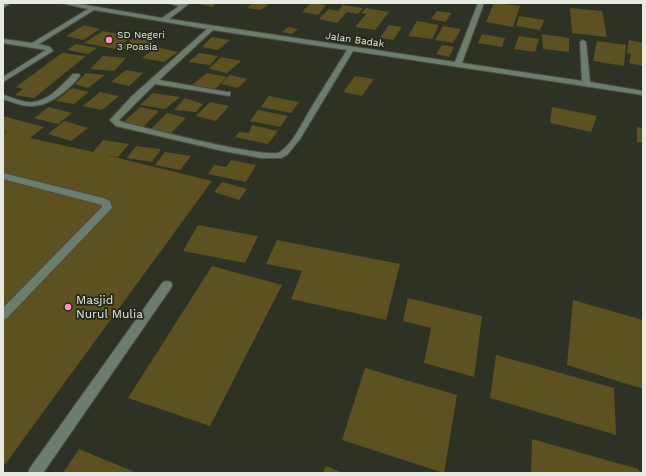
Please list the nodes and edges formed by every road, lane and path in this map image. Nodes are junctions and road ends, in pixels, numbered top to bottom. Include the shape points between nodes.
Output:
1 (8, 3) edge
2 (64, 3) edge
3 (170, 3) edge
4 (481, 3) edge
5 (79, 4) edge
6 (186, 4) edge
7 (3, 6) edge
8 (93, 8) junction
9 (163, 20) junction
10 (212, 28) junction
11 (3, 41) edge
12 (582, 42) dead end
13 (33, 45) junction
14 (351, 49) junction
15 (458, 64) junction
16 (76, 76) dead end
17 (3, 80) edge
18 (155, 82) junction
19 (586, 83) junction
20 (643, 93) edge
21 (227, 94) dead end
22 (3, 97) edge
23 (3, 176) edge
24 (167, 285) dead end
25 (3, 315) edge
26 (35, 473) edge

1 - 7 street
2 - 5 street, Jalan Badak
3 - 6 street
4 - 15 street
5 - 8 street, Jalan Badak
6 - 9 street
8 - 9 street, Jalan Badak
8 - 13 street
9 - 10 street, Jalan Badak
10 - 14 street, Jalan Badak
10 - 18 street
11 - 13 street
12 - 19 street
13 - 17 street via 50,50
14 - 15 street, Jalan Badak
14 - 18 street via 296,139 284,153 274,156 223,148 114,120
15 - 19 street, Jalan Badak
16 - 22 street via 51,97 38,104 26,104
18 - 21 street
19 - 20 street, Jalan Badak
23 - 25 street via 107,203 107,208
24 - 26 street

